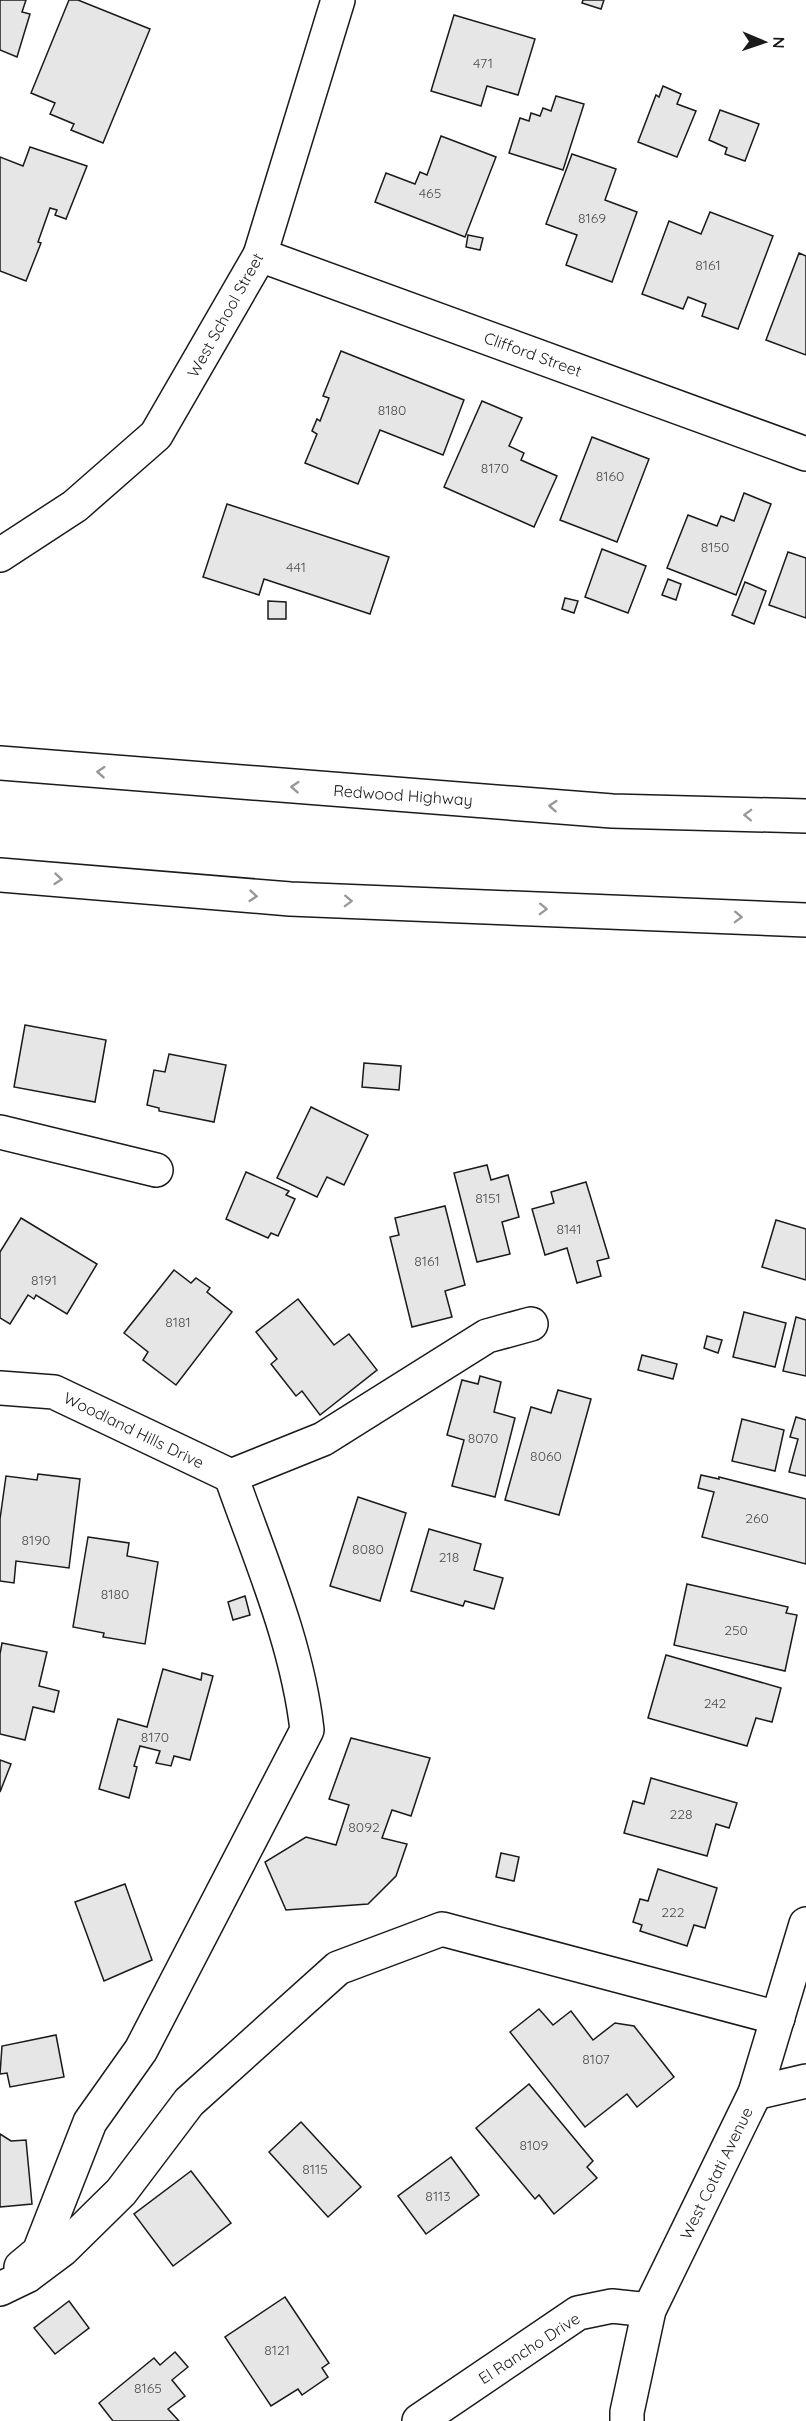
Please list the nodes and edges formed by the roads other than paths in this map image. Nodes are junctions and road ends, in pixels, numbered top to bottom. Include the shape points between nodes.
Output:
1 (338, 0) edge
2 (260, 255) junction
3 (806, 454) edge
4 (0, 555) edge
5 (0, 763) edge
6 (806, 816) edge
7 (0, 874) edge
8 (806, 920) edge
9 (0, 1132) edge
10 (156, 1170) dead end
11 (531, 1324) dead end
12 (0, 1388) edge
13 (231, 1476) junction
14 (806, 1924) edge
15 (778, 2018) junction
16 (806, 2081) edge
17 (755, 2093) junction
18 (0, 2287) edge
19 (649, 2310) junction
20 (419, 2421) edge
21 (627, 2421) edge

1 - 2 main road, West School Street
2 - 3 main road, Clifford Street
2 - 4 main road, West School Street via 156,435 75,506
6 -> 5 main road, Redwood Highway via 612,811
7 -> 8 main road via 290,899
9 - 10 main road
11 - 13 main road via 487,1336 323,1439
12 - 13 main road, Woodland Hills Drive via 54,1392
13 - 18 main road via 289,1645 307,1730 141,2050 90,2122 39,2252
14 - 15 main road, West Cotati Avenue
15 - 17 main road, West Cotati Avenue
15 - 18 main road via 442,1929 338,1968 189,2102 121,2192 63,2249 27,2276
16 - 17 main road
17 - 19 main road, West Cotati Avenue
19 - 20 main road, El Rancho Drive via 612,2306 578,2313
19 - 21 main road, West Cotati Avenue

